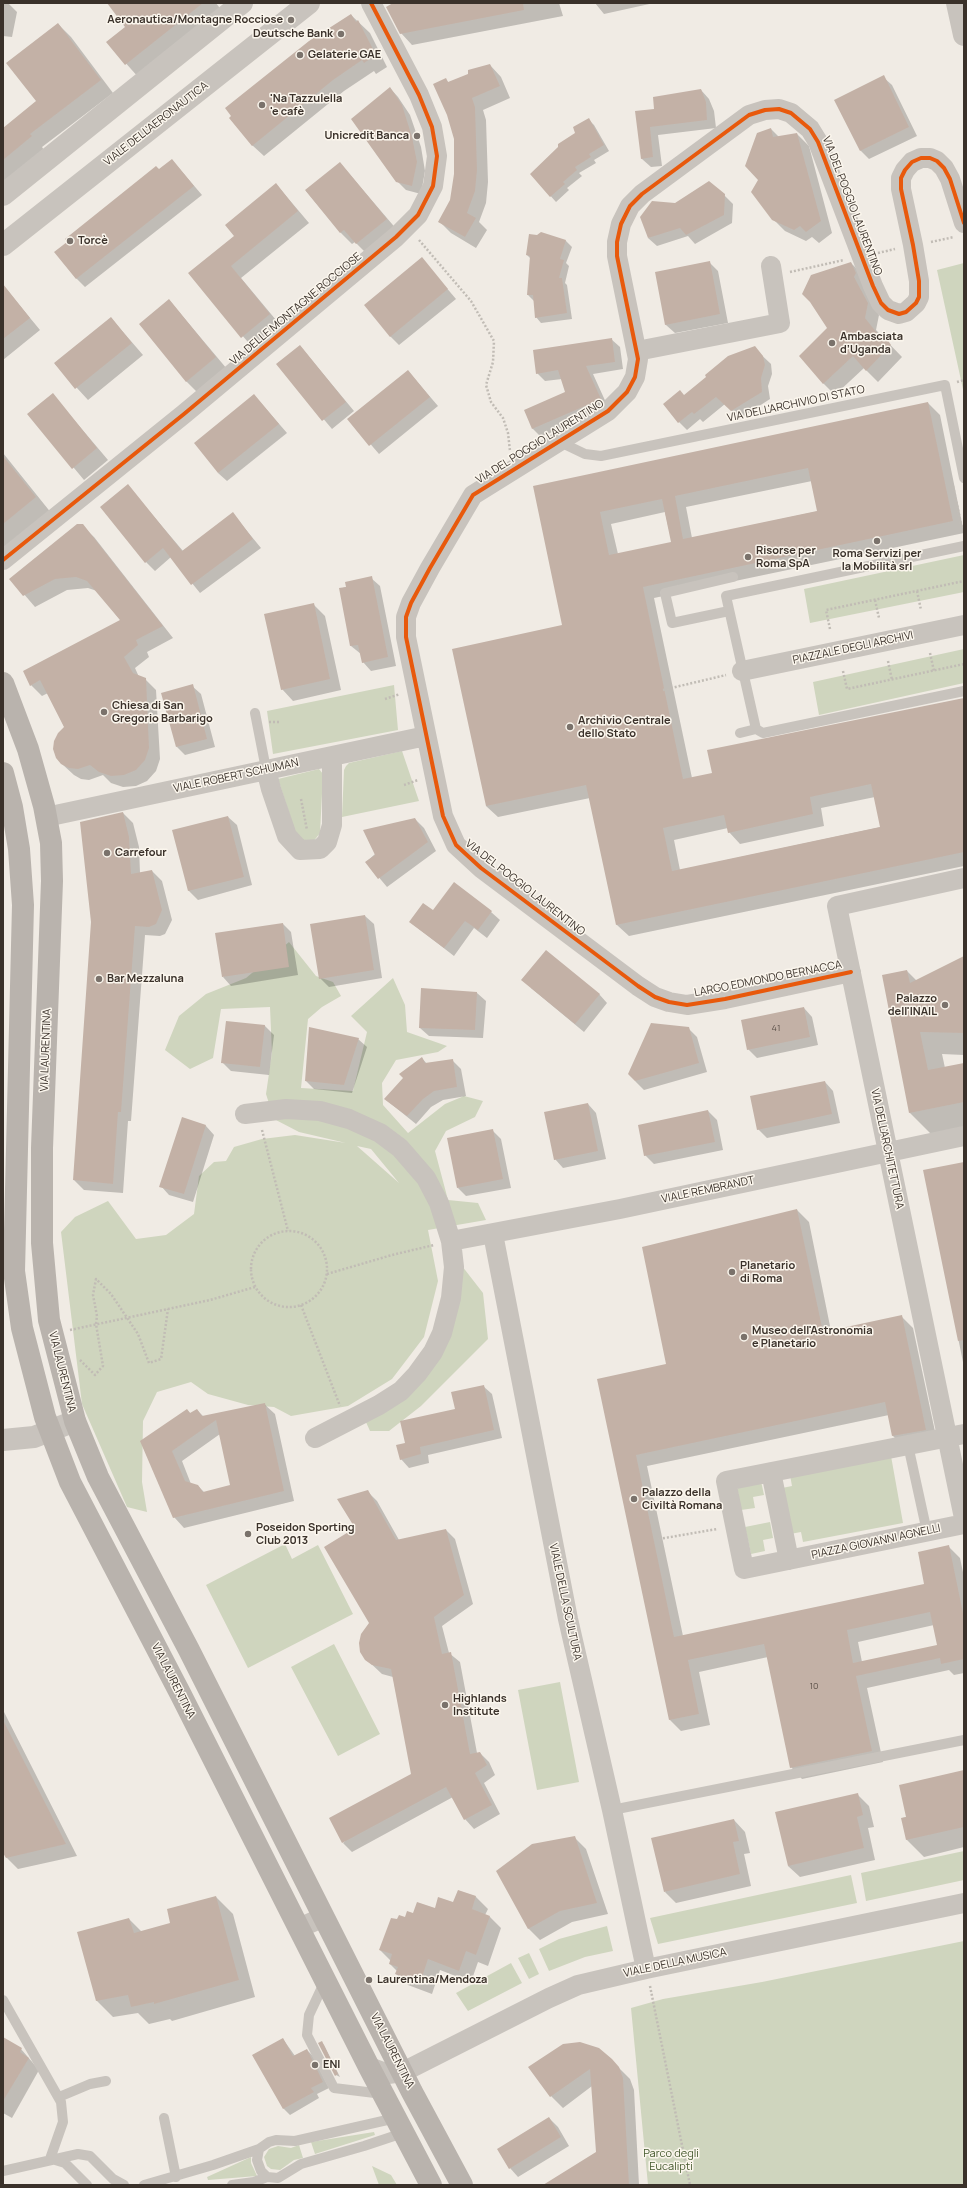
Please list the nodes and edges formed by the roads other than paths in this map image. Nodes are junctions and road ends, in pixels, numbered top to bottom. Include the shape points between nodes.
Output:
1 (242, 3) edge
2 (309, 3) edge
3 (371, 3) edge
4 (958, 3) edge
5 (964, 35) edge
6 (3, 195) edge
7 (961, 230) edge
8 (3, 245) edge
9 (772, 266) dead end
10 (637, 351) junction
11 (560, 442) junction
12 (964, 478) edge
13 (964, 546) edge
14 (3, 560) edge
15 (733, 577) dead end
16 (729, 611) junction
17 (964, 625) edge
18 (735, 672) junction
19 (3, 683) edge
20 (964, 691) edge
21 (255, 713) dead end
22 (756, 729) junction
23 (740, 733) dead end
24 (426, 736) junction
25 (332, 756) junction
26 (266, 769) junction
27 (3, 773) edge
28 (46, 817) junction
29 (10, 832) edge
30 (964, 878) edge
31 (605, 962) joint
32 (851, 972) junction
33 (252, 1113) road end
34 (964, 1136) edge
35 (888, 1152) junction
36 (493, 1234) junction
37 (451, 1241) junction
38 (75, 1421) junction
39 (50, 1432) junction
40 (955, 1436) edge
41 (315, 1438) dead end
42 (3, 1440) edge
43 (908, 1445) junction
44 (771, 1472) junction
45 (964, 1518) edge
46 (964, 1524) edge
47 (926, 1532) junction
48 (789, 1560) junction
49 (964, 1740) edge
50 (612, 1810) junction
51 (964, 1903) edge
52 (324, 1917) junction
53 (299, 1928) junction
54 (646, 1969) junction
55 (325, 1981) junction
56 (3, 2000) edge
57 (369, 2067) junction
58 (403, 2072) junction
59 (106, 2081) dead end
60 (383, 2094) junction
61 (59, 2098) junction
62 (164, 2118) dead end
63 (399, 2125) junction
64 (259, 2149) junction
65 (50, 2159) junction
66 (3, 2171) edge
67 (176, 2177) junction
68 (267, 2177) junction
69 (88, 2185) edge
70 (124, 2185) edge
71 (144, 2185) edge
72 (232, 2185) edge
73 (431, 2185) edge
74 (462, 2185) edge

1 - 6 street
2 - 8 street, VIALE DELL'AERONAUTICA
3 - 14 street, VIA DELLE MONTAGNE ROCCIOSE via 419,95 432,127 438,156 433,186 418,215 172,424
4 - 5 street
7 - 10 street, VIA DEL POGGIO LAURENTINO via 950,179 944,168 930,158 912,162 903,174 901,189 919,281 919,297 906,312 899,314 888,310 881,303 873,286 818,142 810,129 791,113 779,109 749,115 642,194 630,206 621,224 617,256
9 - 10 street via 780,324
10 - 11 street, VIA DEL POGGIO LAURENTINO via 635,377 627,392 608,411
11 - 12 lane, VIA DELL'ARCHIVIO DI STATO via 585,454 601,456 945,385
11 - 24 street, VIA DEL POGGIO LAURENTINO via 473,495 410,603 406,616 406,637
13 - 16 lane via 726,596
15 - 16 lane via 665,593 672,623
16 - 18 lane
17 - 18 street, PIAZZALE DEGLI ARCHIVI
18 - 22 lane
19 - 28 main road, VIA LAURENTINA via 24,736
20 - 22 lane via 763,733
21 - 26 lane
22 - 23 lane
24 - 25 street, VIALE ROBERT SCHUMAN
24 - 31 street, VIA DEL POGGIO LAURENTINO via 443,816 456,845 481,868
25 - 26 street, VIALE ROBERT SCHUMAN
25 - 26 street via 332,825 327,842 320,849 300,850 287,836
26 - 28 street, VIALE ROBERT SCHUMAN
27 - 29 main road, VIA LAURENTINA
28 - 29 main road
28 - 38 main road, VIA LAURENTINA via 51,843 52,881 41,1215 44,1275 52,1334
29 - 39 main road, VIA LAURENTINA via 23,905 14,1272 25,1340
30 - 32 street, VIA DELL'ARCHITETTURA via 837,906
31 - 32 street, LARGO EDMONDO BERNACCA via 655,997 687,1005
32 - 35 street, VIA DELL'ARCHITETTURA
33 - 37 street via 286,1109 320,1111 362,1124 387,1138 407,1155 426,1178
34 - 35 street, VIALE REMBRANDT
35 - 36 street, VIALE REMBRANDT
35 - 40 street, VIA DELL'ARCHITETTURA
36 - 37 street, VIALE REMBRANDT
36 - 50 street, VIALE DELLA SCULTURA via 568,1619
37 - 41 street via 454,1267 451,1298 442,1333 433,1352 401,1391
38 - 39 street, VIA LAURENTINA
38 - 52 main road, VIA LAURENTINA via 98,1477
39 - 42 street via 28,1438
39 - 53 main road, VIA LAURENTINA via 70,1482
40 - 43 street, PIAZZA GIOVANNI AGNELLI
40 - 45 street, VIA DELL'ARCHITETTURA
43 - 44 street, PIAZZA GIOVANNI AGNELLI
43 - 47 lane
44 - 48 street
44 - 48 street, PIAZZA GIOVANNI AGNELLI via 726,1480 744,1569
46 - 47 street, PIAZZA GIOVANNI AGNELLI
47 - 48 street, PIAZZA GIOVANNI AGNELLI
49 - 50 lane
50 - 54 street, VIALE DELLA SCULTURA
51 - 54 street, VIALE DELLA MUSICA
52 - 53 street
52 - 58 main road, VIA LAURENTINA
53 - 55 main road, VIA LAURENTINA
54 - 58 street, VIALE DELLA MUSICA via 578,1986 549,1998
55 - 57 main road, VIA LAURENTINA
55 - 60 lane via 309,2015 307,2036 334,2088
56 - 61 lane
57 - 58 street via 388,2074
57 - 60 main road, VIA LAURENTINA
58 - 74 main road, VIA LAURENTINA
59 - 61 lane via 90,2084
60 - 63 main road, VIA LAURENTINA
61 - 65 lane via 63,2109 63,2122
62 - 67 lane
63 - 64 lane via 295,2141 276,2140
63 - 68 lane via 364,2146 306,2162 278,2178
63 - 73 main road, VIA LAURENTINA
64 - 67 lane
64 - 68 lane via 257,2160 261,2171
65 - 66 lane
65 - 69 lane via 65,2163
65 - 70 lane via 78,2154 90,2156 113,2179
67 - 71 lane
68 - 72 lane

